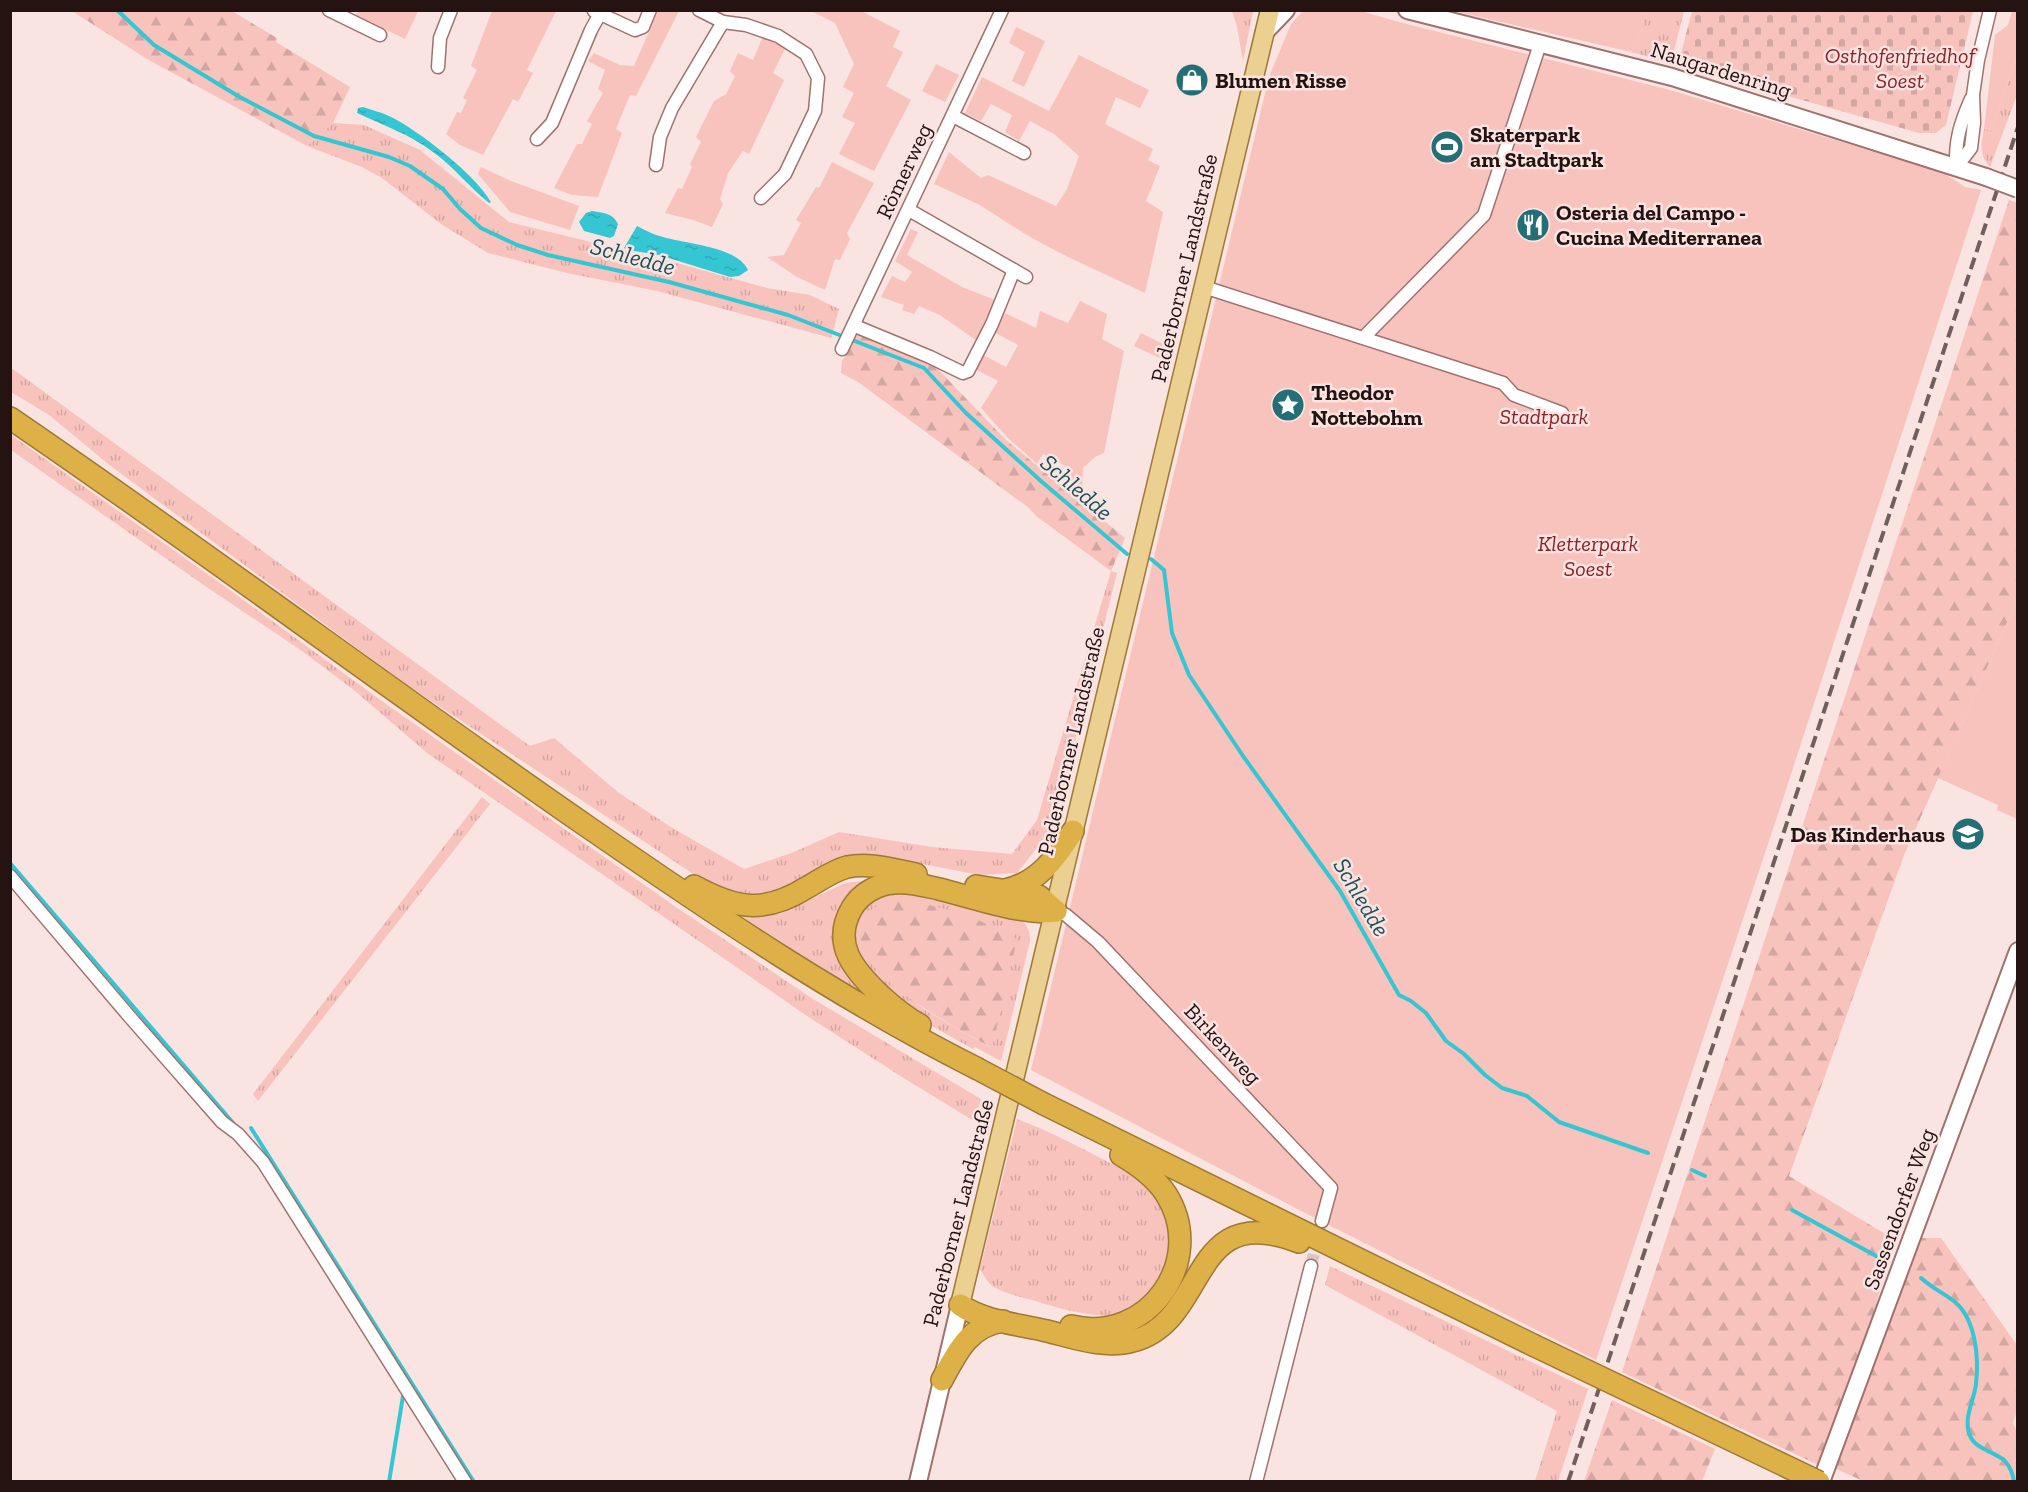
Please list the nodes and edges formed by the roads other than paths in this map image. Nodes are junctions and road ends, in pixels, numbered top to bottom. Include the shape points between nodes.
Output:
1 (329, 10) edge
2 (451, 10) edge
3 (650, 10) edge
4 (699, 10) edge
5 (1002, 10) edge
6 (1258, 10) edge
7 (1270, 10) edge
8 (1286, 10) edge
9 (1407, 10) edge
10 (1990, 10) edge
11 (598, 12) edge
12 (723, 22) junction
13 (1264, 33) junction
14 (380, 35) dead end
15 (1540, 44) junction
16 (438, 67) dead end
17 (953, 116) junction
18 (537, 139) dead end
19 (1024, 153) dead end
20 (656, 165) dead end
21 (1956, 168) junction
22 (2018, 189) edge
23 (760, 198) dead end
24 (909, 210) junction
25 (1014, 270) junction
26 (1026, 277) dead end
27 (1204, 287) junction
28 (855, 326) junction
29 (1364, 337) junction
30 (842, 350) dead end
31 (1562, 413) dead end
32 (10, 418) edge
33 (1073, 831) junction
34 (10, 876) edge
35 (663, 878) junction
36 (1004, 890) junction
37 (1056, 911) junction
38 (2018, 951) edge
39 (968, 1064) junction
40 (1077, 1120) junction
41 (1323, 1221) tunnel mouth
42 (1311, 1266) tunnel mouth
43 (1381, 1270) junction
44 (960, 1305) junction
45 (1003, 1321) junction
46 (942, 1380) junction
47 (465, 1482) edge
48 (918, 1482) edge
49 (1256, 1482) edge
50 (1820, 1482) edge

1 - 14 street
2 - 16 street via 440,38
3 - 11 street via 644,27 635,30
4 - 12 street
5 - 17 street, Römerweg
6 - 13 main road
7 - 13 main road, Paderborner Landstraße
8 - 13 main road
9 - 15 main road, Naugardenring
10 - 21 street via 1973,95 1971,148
11 - 18 street via 552,123
12 - 20 street via 672,108 660,137
12 - 23 street via 778,36 806,54 818,78 815,111 785,174
13 - 27 main road, Paderborner Landstraße
15 - 21 main road, Naugardenring via 1672,77
15 - 29 street via 1484,216
17 - 19 street
17 - 24 street, Römerweg
21 - 22 main road, Naugardenring, bridge
24 - 25 street
24 - 28 street, Römerweg
25 - 26 street
25 - 28 street via 992,324 968,371 963,373
27 - 29 street
27 - 33 main road, Paderborner Landstraße
28 - 30 street, Römerweg
29 - 31 street via 1503,383 1515,395
32 - 35 highway
33 - 36 highway via 1057,856 1037,876
33 - 37 main road, Paderborner Landstraße
34 - 47 street via 136,1025 262,1162
35 - 36 highway via 684,881 731,903 754,906 785,900 837,871 856,866
35 - 39 highway via 816,979
36 - 37 highway via 1039,896
37 - 39 highway via 1035,913 899,882 873,888 854,904 844,925 843,938 856,970 896,1009 946,1039
37 - 41 street, Birkenweg via 1098,942 1330,1188
37 - 44 main road, Paderborner Landstraße
38 - 50 main road, Sassendorfer Weg
39 - 40 highway, bridge
40 - 43 highway
40 - 44 highway via 1096,1140 1146,1171 1171,1202 1178,1221 1179,1250 1164,1292 1143,1313 1126,1322 1098,1328 1076,1327 977,1302
42 - 49 street
43 - 45 highway via 1367,1273 1291,1239 1256,1233 1233,1238 1218,1248 1174,1315 1145,1338 1098,1343
43 - 50 highway, bridge
44 - 45 highway via 978,1316
44 - 46 main road, Paderborner Landstraße
45 - 46 highway via 989,1323 971,1336
46 - 48 main road, Paderborner Landstraße

